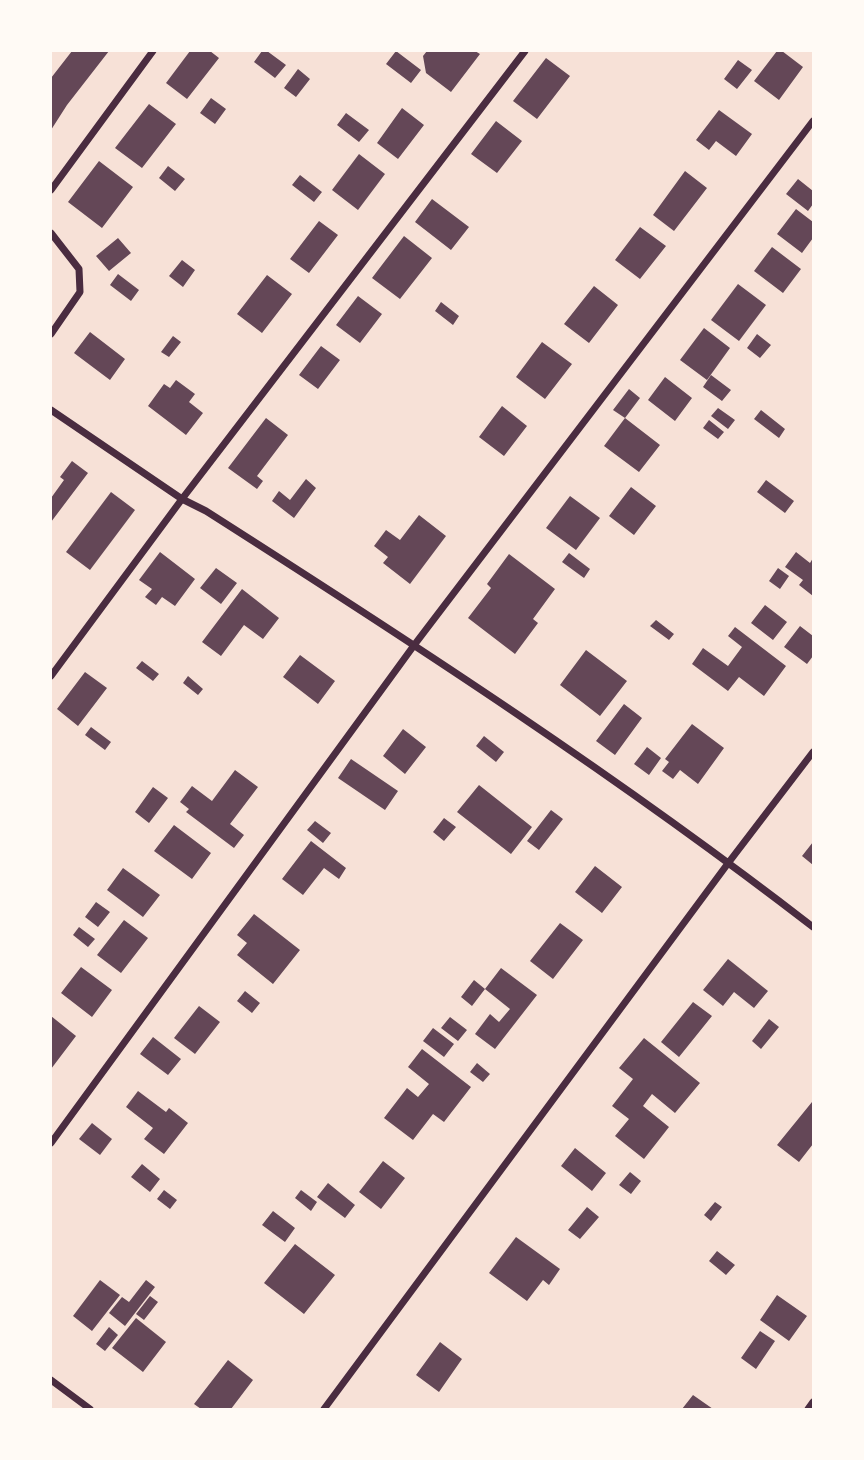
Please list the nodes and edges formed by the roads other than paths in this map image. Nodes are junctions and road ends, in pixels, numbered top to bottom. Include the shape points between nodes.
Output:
1 (153, 51) edge
2 (526, 51) edge
3 (813, 121) edge
4 (51, 190) edge
5 (51, 233) edge
6 (51, 334) edge
7 (51, 410) edge
8 (182, 499) junction
9 (415, 644) junction
10 (51, 676) edge
11 (813, 752) edge
12 (729, 862) junction
13 (813, 927) edge
14 (51, 1143) edge
15 (51, 1380) edge
16 (813, 1402) edge
17 (90, 1409) edge
18 (324, 1409) edge
19 (808, 1409) edge

1 - 4 street
2 - 8 street
3 - 9 street
5 - 6 street via 79,269 80,292
7 - 8 street
8 - 9 street
8 - 10 street
9 - 12 street
9 - 14 street
11 - 12 street
12 - 13 street
12 - 18 street
15 - 17 street
16 - 19 street

